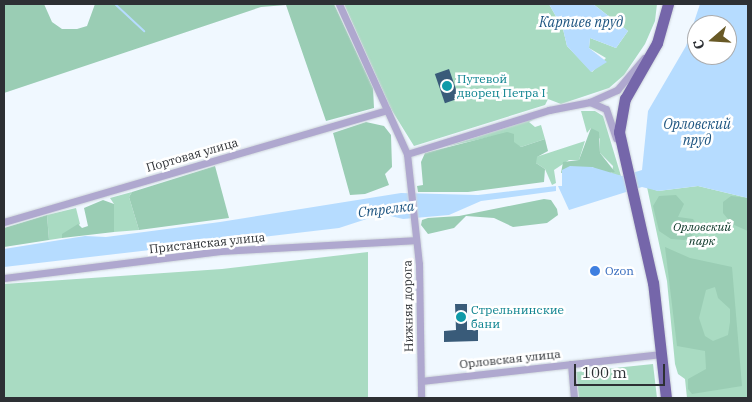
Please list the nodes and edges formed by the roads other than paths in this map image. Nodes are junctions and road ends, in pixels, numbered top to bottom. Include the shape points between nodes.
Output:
1 (339, 4) edge
2 (668, 4) edge
3 (674, 4) edge
4 (653, 50) junction
5 (590, 102) junction
6 (387, 110) junction
7 (620, 147) junction
8 (407, 154) junction
9 (627, 167) junction
10 (635, 195) junction
11 (4, 222) edge
12 (414, 240) junction
13 (4, 278) edge
14 (661, 354) junction
15 (571, 364) junction
16 (421, 381) junction
17 (421, 398) edge
18 (574, 398) edge
19 (666, 398) edge
20 (673, 398) edge

1 - 6 street, Нижняя дорога
2 - 4 main road
3 - 9 main road via 666,38 628,109 625,137
4 - 5 street via 617,90
4 - 7 main road via 622,108
5 - 7 street via 606,109
5 - 8 street via 550,110
6 - 8 street, Нижняя дорога
6 - 11 street, Портовая улица
7 - 9 main road
8 - 12 street, Нижняя дорога
9 - 10 main road
10 - 14 main road via 653,283
10 - 20 main road via 660,282
12 - 13 street, Пристанская улица via 220,251
12 - 16 street, Нижняя дорога via 419,264
14 - 15 street, Орловская улица
14 - 19 main road
15 - 16 street, Орловская улица
15 - 18 street
16 - 17 street, Нижняя дорога

